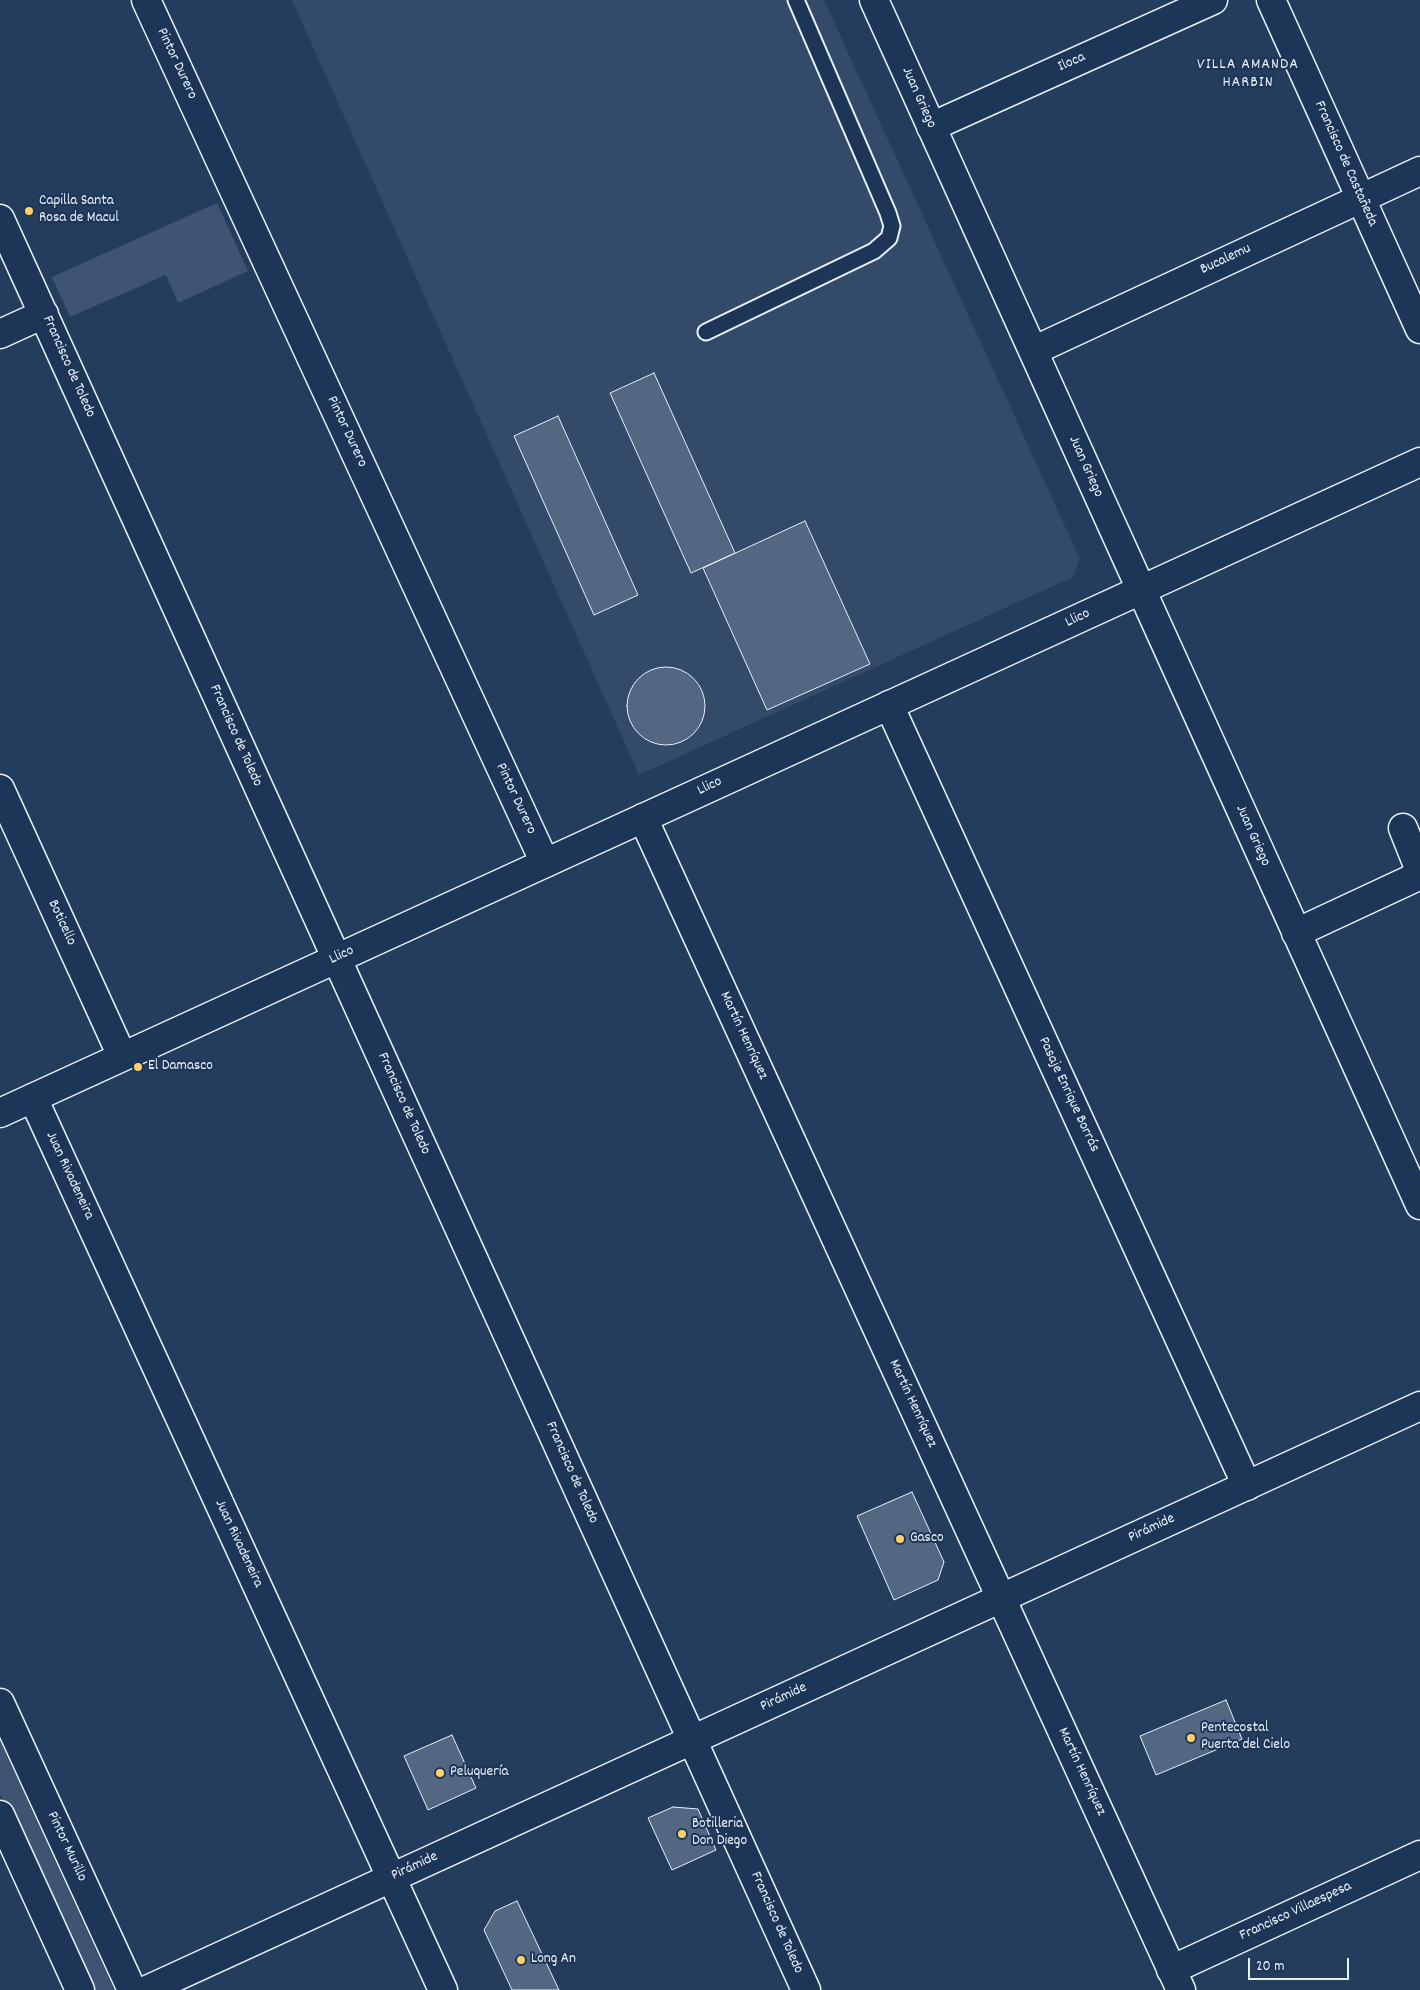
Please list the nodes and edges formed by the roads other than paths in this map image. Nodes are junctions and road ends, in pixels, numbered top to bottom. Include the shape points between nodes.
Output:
1 (146, 0) edge
2 (796, 0) edge
3 (874, 0) edge
4 (1213, 0) edge
5 (1271, 0) edge
6 (931, 127) junction
7 (1420, 170) edge
8 (1361, 198) junction
9 (0, 219) edge
10 (44, 314) junction
11 (1420, 329) edge
12 (706, 332) dead end
13 (0, 334) edge
14 (1032, 351) junction
15 (1420, 462) edge
16 (1140, 591) junction
17 (890, 705) junction
18 (0, 789) edge
19 (643, 818) junction
20 (1402, 828) dead end
21 (545, 864) junction
22 (1296, 934) junction
23 (337, 959) junction
24 (122, 1056) junction
25 (33, 1098) junction
26 (0, 1113) edge
27 (1420, 1205) edge
28 (1420, 1406) edge
29 (1247, 1486) junction
30 (1001, 1598) junction
31 (0, 1703) edge
32 (692, 1740) junction
33 (0, 1815) edge
34 (1420, 1856) edge
35 (392, 1878) junction
36 (1176, 1980) edge
37 (80, 1990) edge
38 (132, 1990) edge
39 (147, 1990) edge
40 (443, 1990) edge
41 (806, 1990) edge

1 - 21 street, Pintor Durero
2 - 12 lane via 888,213 892,226 889,238 874,251
3 - 6 street, Juan Griego
4 - 6 street, Iloca
5 - 8 street, Francisco de Castañeda
6 - 14 street, Juan Griego
7 - 8 street, Bucalemu
8 - 11 street, Francisco de Castañeda
8 - 14 street, Bucalemu
9 - 10 street, Francisco de Toledo
10 - 13 street
10 - 23 street, Francisco de Toledo
14 - 16 street, Juan Griego
15 - 16 street, Llico
16 - 17 street, Llico
16 - 22 street, Juan Griego
17 - 19 street, Llico
17 - 29 street, Pasaje Enrique Borrás
18 - 24 street, Boticello
19 - 21 street, Llico
19 - 30 street, Martín Henríquez
20 - 22 street via 1418,863 1414,878
21 - 23 street, Llico
22 - 27 street, Juan Griego
23 - 24 street, Llico
23 - 32 street, Francisco de Toledo
24 - 25 street, Llico
25 - 26 street, Llico
25 - 35 street, Juan Rivadeneira
28 - 29 street, Pirámide
29 - 30 street, Pirámide
30 - 32 street, Pirámide
30 - 36 street, Martín Henríquez
31 - 38 street, Pintor Murillo
32 - 35 street, Pirámide
32 - 41 street, Francisco de Toledo
33 - 37 street
34 - 36 street, Francisco Villaespesa
35 - 39 street, Pirámide
35 - 40 street, Juan Rivadeneira

